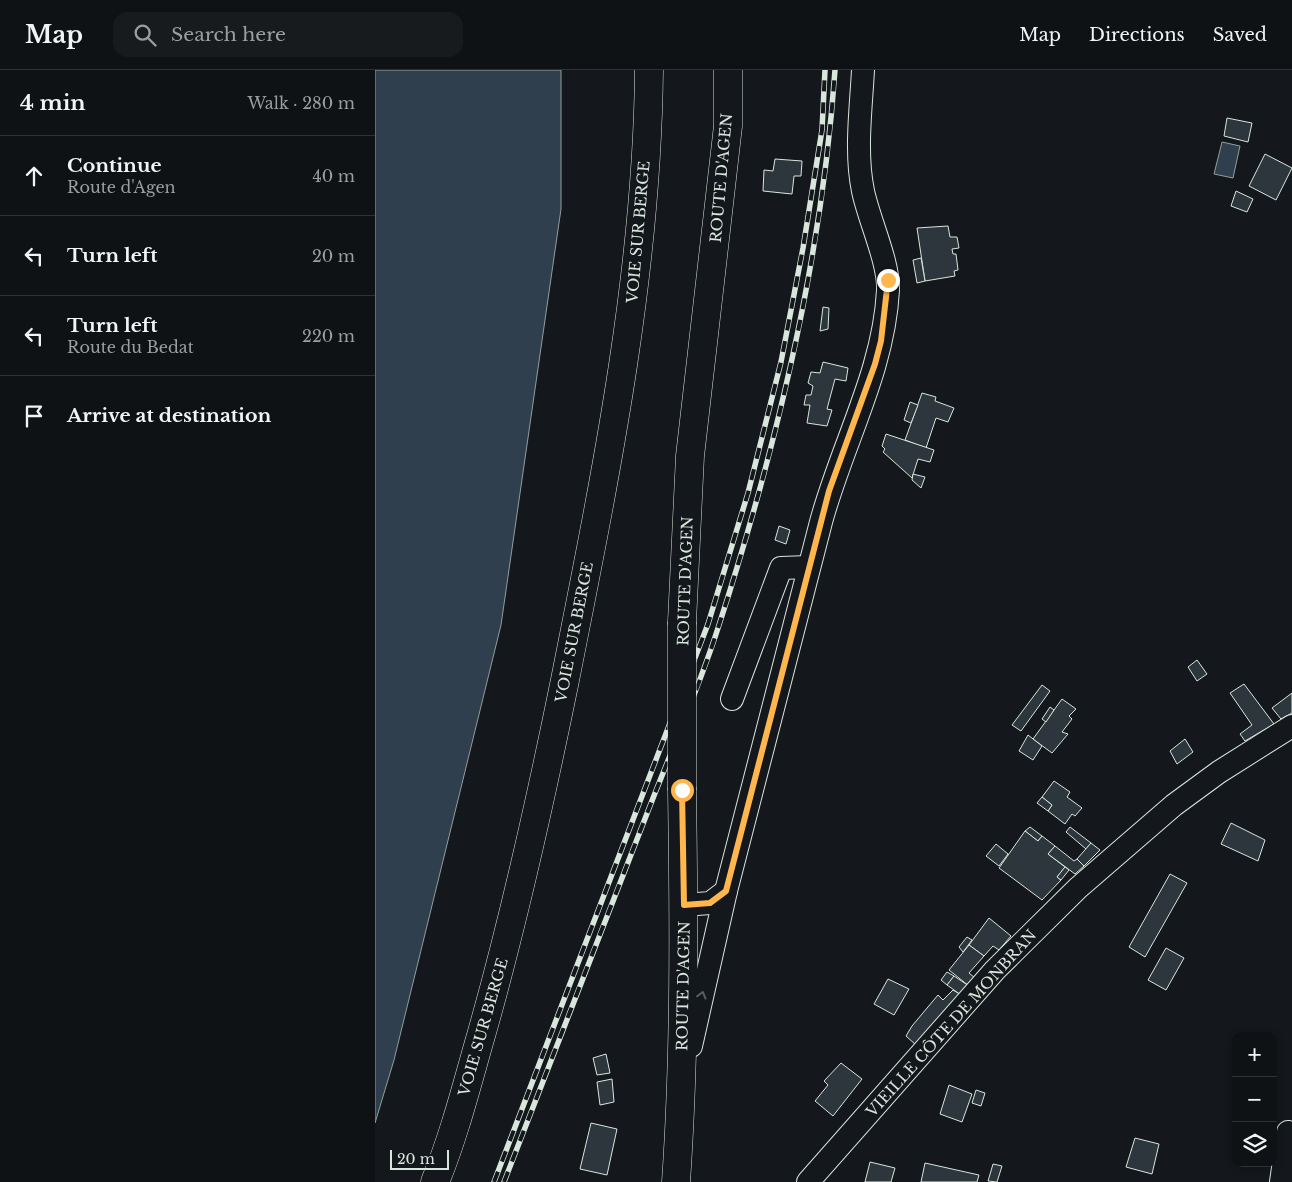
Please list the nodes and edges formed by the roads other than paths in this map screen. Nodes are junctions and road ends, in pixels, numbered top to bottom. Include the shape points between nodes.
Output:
1 (649, 70) edge
2 (728, 70) edge
3 (863, 70) edge
4 (809, 568) junction
5 (733, 700) dead end
6 (1292, 726) edge
7 (726, 891) junction
8 (684, 905) junction
9 (682, 1094) junction
10 (1288, 1132) dead end
11 (435, 1182) edge
12 (677, 1182) edge
13 (807, 1182) edge
14 (1281, 1182) edge

1 - 11 main road, VOIE SUR BERGE via 634,290 606,474 550,751 504,956 449,1147
2 - 8 main road, ROUTE D'AGEN, bridge via 728,126 690,456 682,622
3 - 4 street via 859,149 863,190 888,280 888,291 875,364 829,491
4 - 5 street via 781,568
4 - 7 street
6 - 13 street, VIEILLE CÔTE DE MONBRAN via 1174,805 1078,888 995,970
7 - 8 street via 710,903
9 -> 7 street
8 - 9 main road, ROUTE D'AGEN
9 - 12 main road, ROUTE D'AGEN
10 - 14 street

